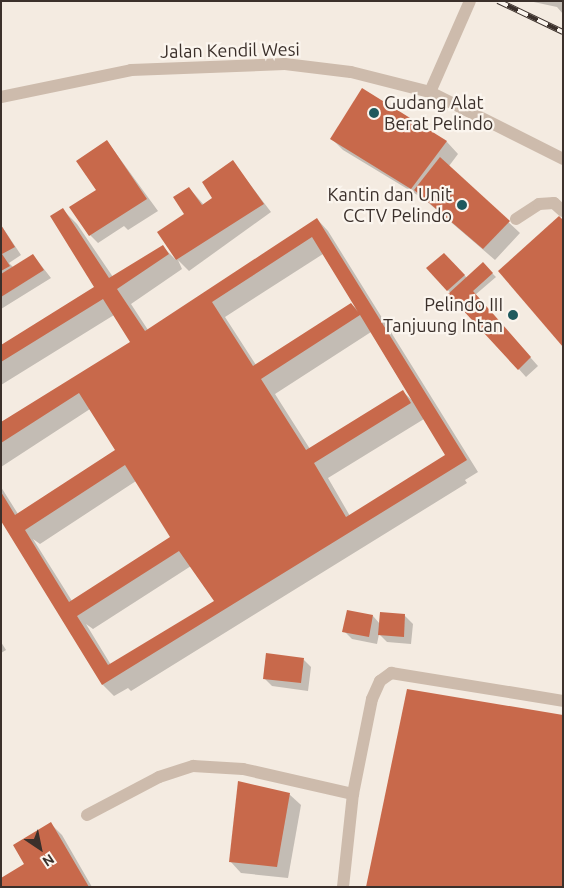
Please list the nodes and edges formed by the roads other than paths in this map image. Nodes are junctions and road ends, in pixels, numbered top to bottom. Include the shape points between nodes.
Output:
1 (470, 1) edge
2 (430, 92) junction
3 (1, 97) edge
4 (563, 159) edge
5 (563, 211) edge
6 (516, 219) dead end
7 (563, 701) edge
8 (353, 794) junction
9 (87, 815) dead end
10 (343, 887) edge

1 - 2 lane
2 - 3 lane, Jalan Kendil Wesi via 351,72 285,64 222,64 131,70
2 - 4 lane, Jalan Kendil Wesi
5 - 6 lane via 554,203 538,204
7 - 8 lane via 391,673 380,681 372,699
8 - 9 lane via 243,769 194,766 159,777
8 - 10 lane

